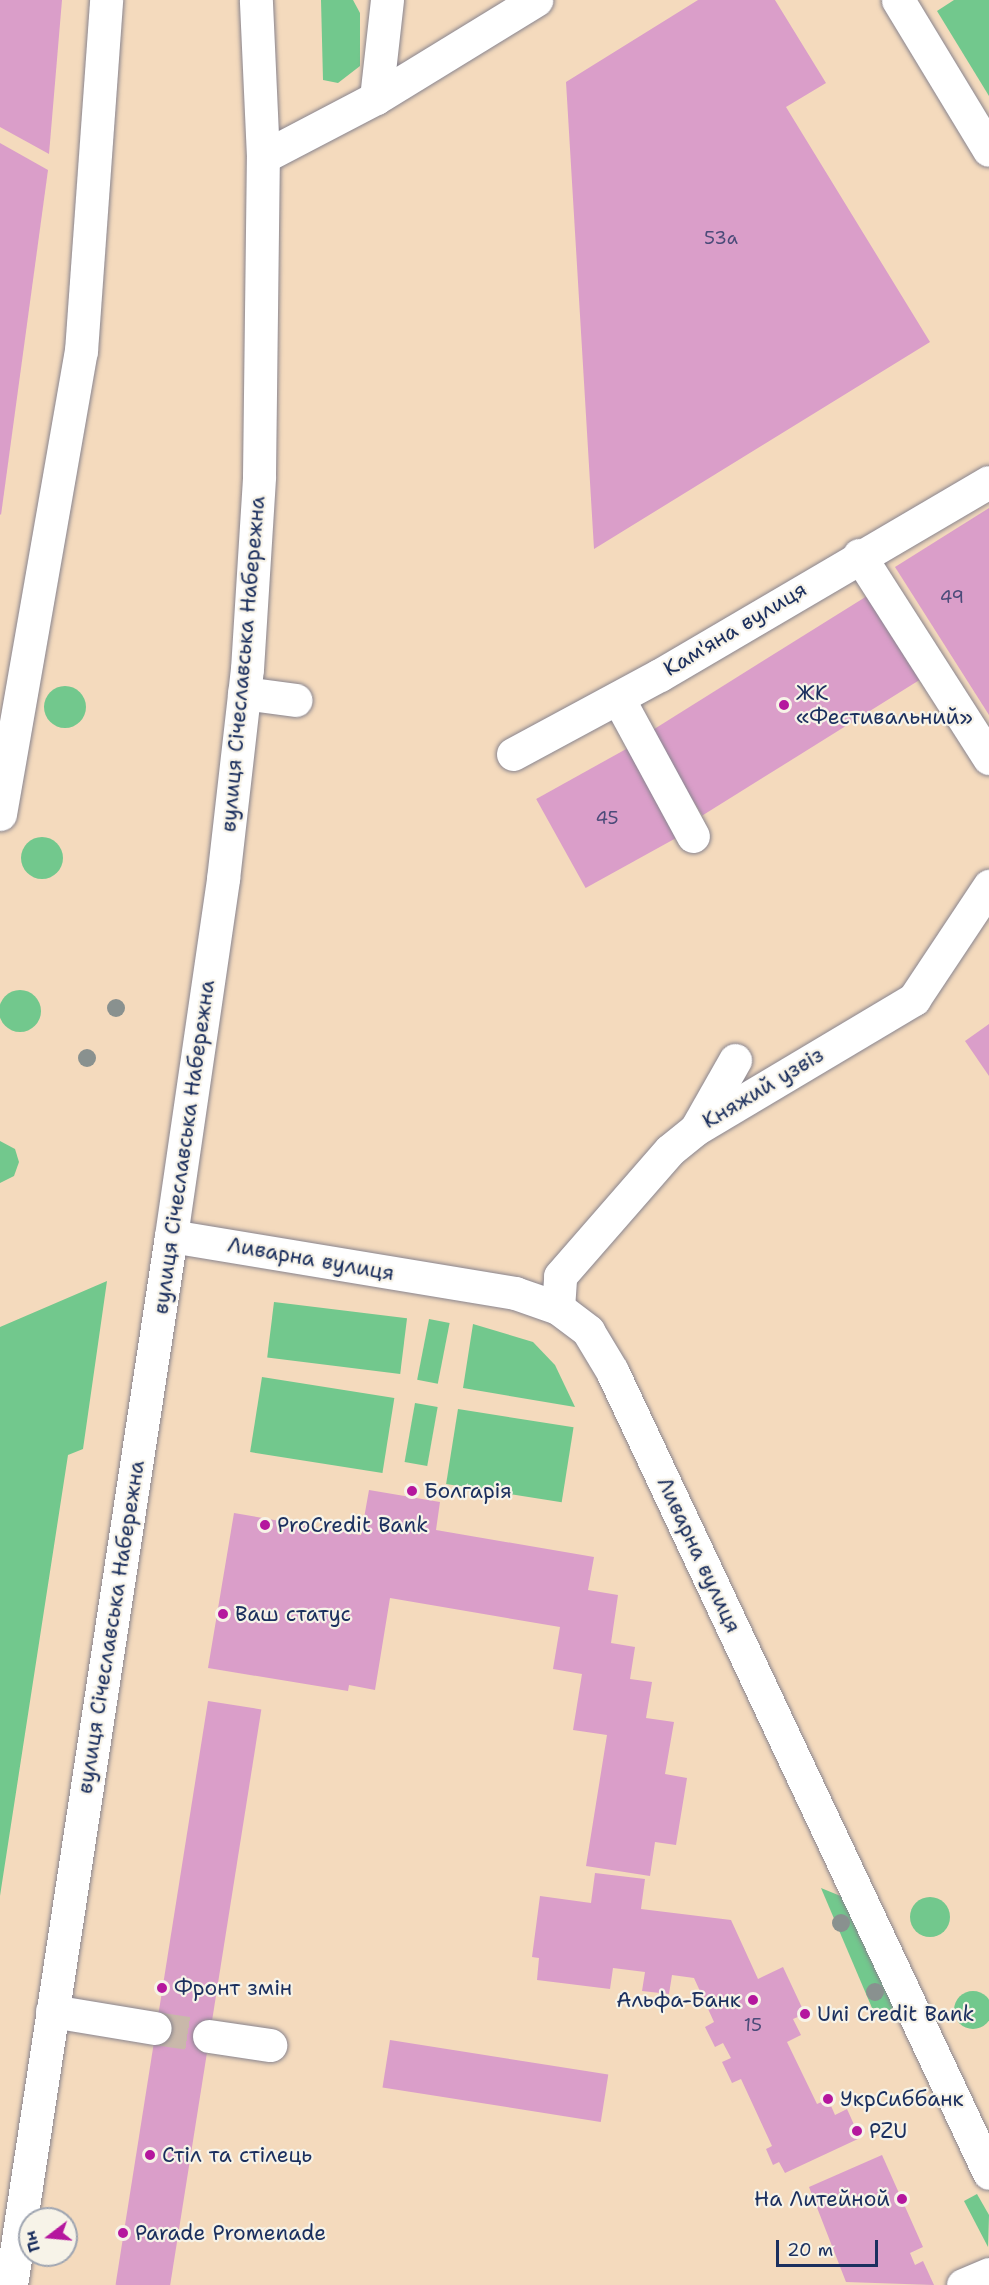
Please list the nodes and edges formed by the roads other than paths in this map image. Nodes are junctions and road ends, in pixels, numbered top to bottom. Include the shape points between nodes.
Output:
1 (106, 0) edge
2 (256, 0) edge
3 (387, 0) edge
4 (536, 0) edge
5 (898, 0) edge
6 (376, 98) junction
7 (989, 150) edge
8 (263, 158) junction
9 (989, 482) edge
10 (859, 555) junction
11 (244, 693) junction
12 (618, 698) junction
13 (296, 700) dead end
14 (513, 753) dead end
15 (989, 758) edge
16 (2, 788) edge
17 (693, 836) dead end
18 (989, 886) edge
19 (735, 1060) dead end
20 (696, 1129) junction
21 (171, 1236) junction
22 (558, 1308) junction
23 (52, 2011) junction
24 (155, 2028) tunnel mouth
25 (209, 2036) tunnel mouth
26 (270, 2045) dead end
27 (989, 2173) edge
28 (989, 2274) edge
29 (11, 2285) edge
30 (963, 2285) edge

1 - 16 main road via 81,351
2 - 8 main road, вулиця Січеславська Набережна
3 - 6 main road
4 - 6 main road
5 - 7 main road
6 - 8 main road
8 - 11 main road, вулиця Січеславська Набережна via 259,476
9 - 10 main road, Кам'яна вулиця
10 - 12 main road, Кам'яна вулиця
10 - 15 main road
11 - 13 main road
11 - 21 main road, вулиця Січеславська Набережна via 223,879
12 - 14 main road, Кам'яна вулиця
12 - 17 main road
18 - 20 main road, Княжий узвіз via 914,999
19 - 20 main road
20 - 22 main road, Княжий узвіз via 560,1276
21 - 22 main road, Ливарна вулиця via 515,1293
21 - 23 main road, вулиця Січеславська Набережна
22 - 27 main road, Ливарна вулиця via 588,1331 612,1371
23 - 24 main road
23 - 29 main road, вулиця Січеславська Набережна
25 - 26 main road
28 - 30 main road

